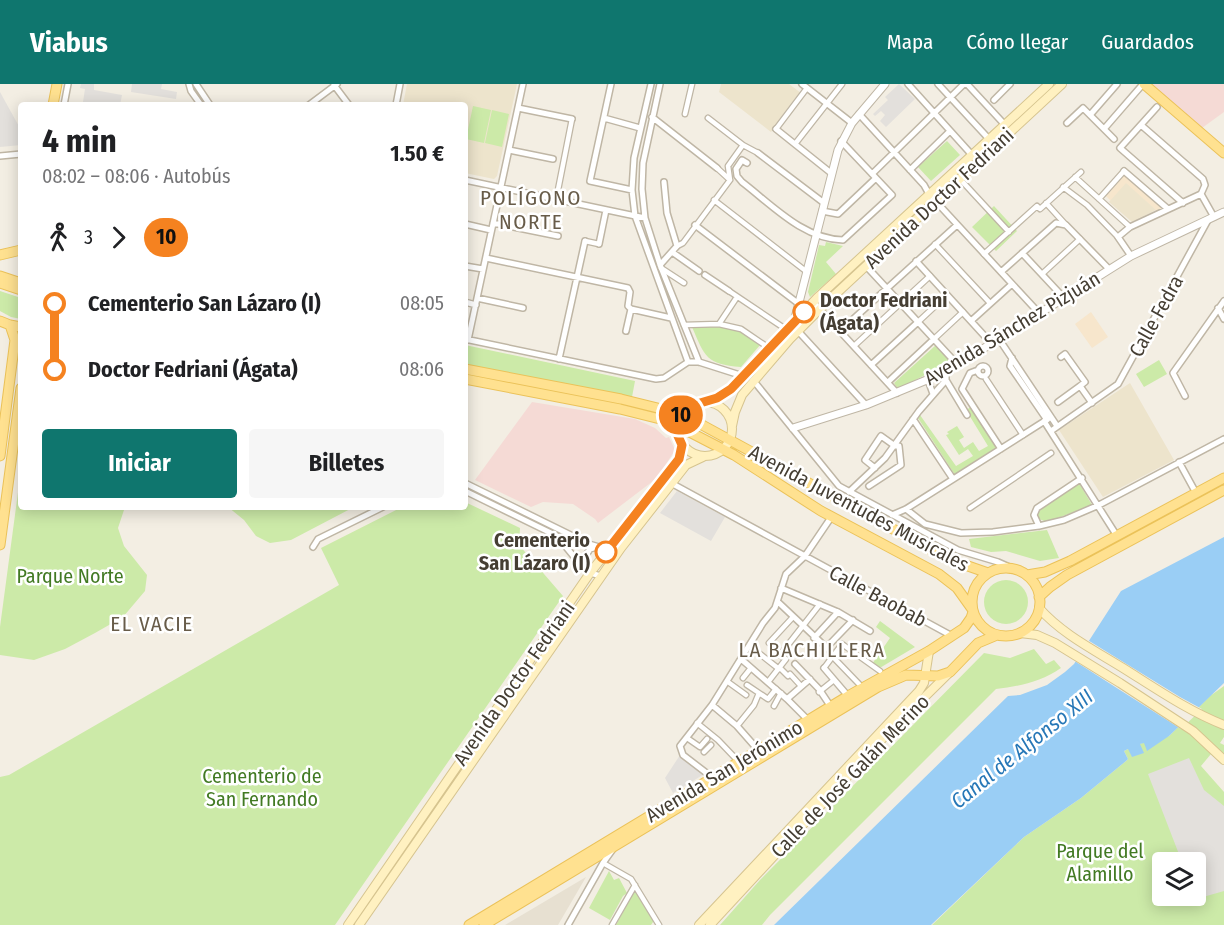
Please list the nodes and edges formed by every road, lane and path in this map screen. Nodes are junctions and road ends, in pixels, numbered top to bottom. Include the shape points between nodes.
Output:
1 (57, 84) edge
2 (68, 84) edge
3 (189, 84) edge
4 (196, 84) edge
5 (400, 84) edge
6 (523, 84) edge
7 (611, 84) edge
8 (651, 84) edge
9 (660, 84) edge
10 (692, 84) edge
11 (842, 84) edge
12 (885, 84) edge
13 (908, 84) edge
14 (938, 84) edge
15 (965, 84) edge
16 (978, 84) edge
17 (1010, 84) edge
18 (1035, 84) edge
19 (1049, 84) edge
20 (1062, 84) edge
21 (1117, 84) edge
22 (1144, 84) edge
23 (335, 85) edge
24 (804, 85) edge
25 (972, 89) junction
26 (1042, 91) junction
27 (950, 97) junction
28 (994, 100) joint
29 (54, 102) edge
30 (65, 102) edge
31 (199, 102) edge
32 (208, 102) edge
33 (313, 102) edge
34 (347, 102) edge
35 (397, 102) edge
36 (826, 103) junction
37 (987, 106) junction
38 (1157, 107) dead end
39 (518, 108) junction
40 (934, 113) junction
41 (685, 114) dead end
42 (859, 114) junction
43 (1089, 115) junction
44 (652, 117) junction
45 (604, 118) junction
46 (708, 118) dead end
47 (572, 119) joint
48 (852, 123) junction
49 (1067, 123) dead end
50 (1005, 125) junction
51 (1140, 125) junction
52 (640, 128) junction
53 (776, 129) joint
54 (1104, 129) junction
55 (950, 131) junction
56 (989, 139) junction
57 (1114, 139) joint
58 (841, 141) junction
59 (795, 144) junction
60 (743, 145) junction
61 (1120, 148) junction
62 (509, 150) junction
63 (894, 152) junction
64 (758, 153) joint
65 (1224, 153) edge
66 (18, 154) edge
67 (972, 155) junction
68 (0, 156) edge
69 (553, 159) dead end
70 (747, 163) dead end
71 (717, 168) joint
72 (910, 170) junction
73 (1124, 171) joint
74 (1081, 172) dead end
75 (831, 173) junction
76 (874, 176) junction
77 (1075, 177) junction
78 (959, 178) junction
79 (730, 180) junction
80 (468, 181) edge
81 (664, 182) dead end
82 (1063, 187) junction
83 (500, 188) junction
84 (632, 190) junction
85 (929, 194) junction
86 (1201, 194) junction
87 (1099, 199) junction
88 (556, 200) junction
89 (714, 200) junction
90 (936, 201) junction
91 (1046, 203) junction
92 (1183, 203) junction
93 (823, 207) junction
94 (1168, 209) junction
95 (606, 210) junction
96 (1224, 212) edge
97 (635, 216) junction
98 (645, 218) junction
99 (1211, 218) junction
100 (493, 223) junction
101 (468, 225) edge
102 (695, 225) junction
103 (957, 225) junction
104 (1066, 225) junction
105 (1130, 227) junction
106 (491, 230) junction
107 (1009, 232) junction
108 (816, 235) junction
109 (558, 236) dead end
110 (1118, 237) junction
111 (1080, 239) junction
112 (585, 241) joint
113 (598, 244) joint
114 (936, 244) junction
115 (18, 245) edge
116 (677, 246) junction
117 (672, 252) junction
118 (1022, 253) junction
119 (4, 254) edge
120 (984, 254) junction
121 (1131, 256) junction
122 (486, 258) junction
123 (916, 261) junction
124 (468, 266) edge
125 (661, 266) junction
126 (866, 266) junction
127 (483, 269) junction
128 (1109, 269) junction
129 (807, 272) junction
130 (1001, 272) junction
131 (1042, 274) junction
132 (0, 276) edge
133 (930, 276) junction
134 (577, 278) junction
135 (18, 282) edge
136 (0, 283) edge
137 (684, 283) dead end
138 (1012, 284) junction
139 (887, 288) junction
140 (18, 289) edge
141 (803, 289) junction
142 (729, 291) joint
143 (947, 295) junction
144 (737, 297) junction
145 (1064, 298) junction
146 (476, 301) junction
147 (1224, 301) edge
148 (468, 302) edge
149 (813, 302) junction
150 (901, 303) junction
151 (990, 303) junction
152 (800, 304) junction
153 (522, 308) dead end
154 (820, 308) junction
155 (1218, 308) junction
156 (631, 309) junction
157 (963, 312) junction
158 (1039, 313) junction
159 (671, 318) junction
160 (1224, 319) edge
161 (971, 321) junction
162 (794, 322) junction
163 (918, 322) junction
164 (4, 324) edge
165 (719, 324) junction
166 (684, 325) junction
167 (787, 330) junction
168 (626, 331) dead end
169 (798, 331) junction
170 (840, 331) junction
171 (468, 335) edge
172 (468, 339) edge
173 (934, 339) junction
174 (999, 339) junction
175 (991, 343) junction
176 (854, 346) junction
177 (769, 348) junction
178 (975, 354) junction
179 (1061, 357) dead end
180 (559, 359) junction
181 (688, 362) junction
182 (699, 362) junction
183 (957, 364) junction
184 (872, 365) junction
185 (468, 370) edge
186 (946, 372) junction
187 (743, 376) junction
188 (986, 379) dead end
189 (468, 380) edge
190 (753, 380) junction
191 (928, 380) junction
192 (946, 380) junction
193 (888, 382) junction
194 (1080, 386) junction
195 (897, 393) junction
196 (933, 394) junction
197 (1185, 396) dead end
198 (705, 402) junction
199 (1058, 402) dead end
200 (1092, 403) junction
201 (866, 405) junction
202 (18, 410) edge
203 (682, 414) junction
204 (967, 415) dead end
205 (913, 418) junction
206 (1048, 419) junction
207 (678, 426) junction
208 (732, 426) junction
209 (1057, 426) junction
210 (793, 428) junction
211 (1051, 431) junction
212 (1023, 435) junction
213 (1224, 439) edge
214 (730, 440) junction
215 (682, 445) junction
216 (895, 446) junction
217 (1001, 449) junction
218 (723, 450) junction
219 (1051, 453) dead end
220 (0, 456) edge
221 (703, 457) junction
222 (1179, 462) junction
223 (875, 468) junction
224 (1082, 478) junction
225 (1224, 478) edge
226 (953, 479) junction
227 (671, 483) junction
228 (468, 484) edge
229 (869, 486) dead end
230 (1224, 490) edge
231 (468, 492) edge
232 (849, 492) junction
233 (1196, 493) junction
234 (1099, 505) junction
235 (970, 508) dead end
236 (906, 509) junction
237 (377, 510) edge
238 (892, 515) junction
239 (832, 516) junction
240 (1039, 526) junction
241 (933, 528) junction
242 (569, 534) junction
243 (557, 536) junction
244 (1117, 536) junction
245 (936, 538) junction
246 (612, 544) junction
247 (0, 545) edge
248 (313, 547) dead end
249 (599, 547) junction
250 (805, 556) junction
251 (580, 564) junction
252 (1016, 570) junction
253 (590, 573) junction
254 (988, 573) junction
255 (1027, 575) junction
256 (601, 576) junction
257 (781, 588) junction
258 (1039, 597) junction
259 (778, 602) junction
260 (820, 604) junction
261 (1039, 609) junction
262 (973, 611) junction
263 (838, 612) junction
264 (793, 617) junction
265 (855, 621) junction
266 (802, 626) junction
267 (870, 631) dead end
268 (1020, 633) junction
269 (997, 635) junction
270 (952, 636) junction
271 (814, 638) junction
272 (769, 643) dead end
273 (826, 648) junction
274 (929, 651) junction
275 (760, 654) dead end
276 (832, 656) junction
277 (741, 659) junction
278 (795, 664) dead end
279 (752, 668) junction
280 (779, 668) junction
281 (824, 668) joint
282 (880, 671) dead end
283 (950, 672) junction
284 (926, 675) junction
285 (743, 678) dead end
286 (810, 679) junction
287 (834, 680) junction
288 (728, 682) junction
289 (768, 682) junction
290 (859, 684) dead end
291 (747, 685) dead end
292 (801, 686) junction
293 (776, 689) junction
294 (819, 692) junction
295 (759, 693) junction
296 (781, 693) junction
297 (746, 695) dead end
298 (849, 696) junction
299 (787, 699) junction
300 (712, 705) junction
301 (774, 706) dead end
302 (831, 707) junction
303 (808, 720) junction
304 (698, 723) junction
305 (1224, 723) edge
306 (737, 726) junction
307 (687, 738) junction
308 (707, 739) dead end
309 (703, 744) junction
310 (708, 748) dead end
311 (759, 751) junction
312 (1212, 751) junction
313 (1224, 760) edge
314 (739, 762) junction
315 (1224, 768) edge
316 (713, 778) junction
317 (599, 856) junction
318 (634, 885) junction
319 (348, 925) edge
320 (360, 925) edge
321 (469, 925) edge
322 (484, 925) edge
323 (568, 925) edge
324 (612, 925) edge
325 (659, 925) edge
326 (699, 925) edge
327 (710, 925) edge

1 - 29 main road
2 - 30 street
3 - 31 street
4 - 32 street
5 - 35 street
6 - 39 street
7 - 45 street
8 - 52 street
9 - 44 street
10 - 41 street
11 - 36 street
12 - 42 street
13 - 40 street
14 - 27 street
15 - 25 street
15 - 27 street
16 - 25 street
17 - 28 street
18 - 26 street
19 - 26 main road, Avenida Doctor Fedriani
20 - 78 main road, Avenida Doctor Fedriani
21 - 43 street
22 - 54 street
22 - 65 main road
23 - 33 street
23 - 34 street
24 - 36 street
24 - 53 street
25 - 37 street
26 - 50 main road, Avenida Doctor Fedriani
27 - 40 street
27 - 56 street
28 - 37 street
36 - 48 street
36 - 59 street
37 - 50 street
38 - 51 street
39 - 47 street
39 - 62 street
40 - 55 street
40 - 63 street
42 - 48 street
42 - 63 street
43 - 49 street via 1083,108
43 - 54 street
44 - 71 street
44 - 98 street via 643,163
45 - 52 street
45 - 84 street via 590,181
46 - 60 street
47 - 88 street
48 - 58 street
50 - 56 main road, Avenida Doctor Fedriani
51 - 61 street
51 - 86 street via 1203,180
52 - 84 street
53 - 59 street
54 - 57 street
55 - 67 street
55 - 72 street
56 - 67 main road, Avenida Doctor Fedriani
57 - 61 street
58 - 75 street
58 - 76 street
59 - 75 street
60 - 64 street
60 - 79 street via 728,166
61 - 92 street
62 - 69 street
62 - 83 street
63 - 72 street
63 - 76 street
64 - 93 street
66 - 68 street
67 - 85 main road, Avenida Doctor Fedriani
70 - 108 street via 742,160 736,176
71 - 79 street
72 - 85 street
73 - 87 street
73 - 94 street
74 - 77 street
75 - 93 street
76 - 93 street via 838,214
76 - 108 street via 892,195 843,240
77 - 82 street
77 - 87 street
78 - 90 main road, Avenida Doctor Fedriani
78 - 107 street
79 - 89 street
80 - 83 street
81 - 116 street via 667,213
82 - 91 street
82 - 110 street
83 - 88 street
83 - 100 street
84 - 97 street
85 - 90 street
85 - 149 main road, Avenida Doctor Fedriani
86 - 92 street
86 - 99 street
87 - 105 street
88 - 95 street
89 - 102 street
89 - 129 street
90 - 103 street
90 - 126 main road, Avenida Doctor Fedriani
91 - 104 street
91 - 107 street via 1037,206
92 - 94 street
93 - 108 street
94 - 105 street
95 - 97 street
95 - 113 street
96 - 99 street, Avenida Sánchez Pizjuán
97 - 98 street
97 - 159 street
98 - 125 street
99 - 121 street, Avenida Sánchez Pizjuán
99 - 200 street, Calle Fedra via 1118,384
100 - 106 street
100 - 109 street
101 - 106 street
102 - 116 street
102 - 152 street
103 - 114 street
103 - 120 street
104 - 111 street
104 - 118 street via 1056,224
105 - 110 street
106 - 122 street
107 - 120 street
108 - 129 street
110 - 121 street
111 - 128 street
111 - 131 street
112 - 113 street
112 - 134 street
114 - 123 street
114 - 151 street
115 - 119 main road
116 - 117 street
117 - 125 street
117 - 142 street
118 - 130 street
118 - 131 street
120 - 130 street
121 - 128 street, Avenida Sánchez Pizjuán
122 - 127 street
122 - 134 street
123 - 133 street
123 - 139 street
124 - 127 street
125 - 137 street
125 - 166 street
126 - 139 street
126 - 154 main road, Avenida Doctor Fedriani
127 - 146 street
128 - 145 street, Avenida Sánchez Pizjuán
129 - 141 street
130 - 138 street
131 - 145 street
132 - 135 main road
133 - 143 street
133 - 150 street
134 - 156 street via 628,288
134 - 180 street
136 - 140 main road
138 - 151 street
138 - 158 street
139 - 150 street
139 - 170 street
141 - 149 street via 804,297
141 - 152 street
142 - 144 street
143 - 157 street
143 - 163 street
144 - 165 street
144 - 167 street
145 - 158 street, Avenida Sánchez Pizjuán
146 - 148 street
146 - 153 street
146 - 171 street
147 - 155 street
149 - 154 street
149 - 162 main road, Avenida Doctor Fedriani
150 - 163 street
150 - 176 street
151 - 161 street
152 - 162 street
154 - 169 main road, Avenida Doctor Fedriani
154 - 170 street
155 - 160 street
155 - 197 street via 1173,374
156 - 159 street
156 - 168 street
157 - 161 street
157 - 173 street
158 - 174 street, Avenida Sánchez Pizjuán
159 - 181 street
161 - 175 street
162 - 167 main road, Avenida Doctor Fedriani
162 - 169 street
163 - 173 street
163 - 184 street
164 - 220 main road via 14,333 15,342
165 - 166 street
165 - 177 street via 741,329
166 - 182 street
167 - 177 main road, Avenida Doctor Fedriani
169 - 190 main road, Avenida Doctor Fedriani
169 - 201 street
170 - 176 street
172 - 180 street
173 - 183 street
173 - 193 street
174 - 175 street, Avenida Sánchez Pizjuán
174 - 206 street
175 - 178 street, Avenida Sánchez Pizjuán
176 - 184 street
177 - 187 main road, Avenida Doctor Fedriani
178 - 183 street, Avenida Sánchez Pizjuán
178 - 217 street via 980,368 970,373 962,389
179 - 194 street via 1065,354 1085,382
180 - 181 street via 656,379
181 - 182 street
182 - 187 street
183 - 186 street, Avenida Sánchez Pizjuán
184 - 193 street
185 - 203 main road, Avenida Juventudes Musicales
186 - 191 street, Avenida Sánchez Pizjuán
186 - 192 street
187 - 198 main road, Avenida Doctor Fedriani via 724,393
188 - 212 street
189 - 207 main road, Avenida Juventudes Musicales via 620,409
190 - 208 main road, Avenida Doctor Fedriani via 740,397
190 - 210 street, Avenida Juventudes Musicales
191 - 195 street, Avenida Sánchez Pizjuán
191 - 196 street
192 - 196 street
192 - 204 street
193 - 195 street
194 - 199 street
194 - 200 street
195 - 201 street, Avenida Sánchez Pizjuán
196 - 205 street
198 - 203 main road, Avenida Doctor Fedriani via 690,406
198 - 208 main road via 725,410
200 - 209 street, Calle Fedra
201 - 210 street, Avenida Sánchez Pizjuán
202 - 247 main road
203 - 207 main road
203 - 214 main road, Avenida Juventudes Musicales
205 - 216 street
205 - 226 street
206 - 209 street
206 - 211 street
206 - 212 street
207 - 215 main road
207 - 218 main road, Avenida Juventudes Musicales
208 - 214 main road, Avenida Doctor Fedriani
209 - 211 street, Calle Fedra
210 - 232 street, Avenida Juventudes Musicales via 839,486
211 - 224 street
212 - 217 street
213 - 222 street
214 - 218 main road
214 - 254 main road, Avenida Juventudes Musicales via 948,559
215 - 221 main road
215 - 246 main road, Avenida Doctor Fedriani via 676,463
216 - 223 street
216 - 223 street via 881,436 864,460
216 - 229 street via 901,450 901,465
217 - 226 street
218 - 221 main road, Avenida Doctor Fedriani
218 - 239 main road, Avenida Juventudes Musicales
219 - 235 street
221 - 227 main road, Avenida Doctor Fedriani via 686,465
222 - 233 street
222 - 234 street
223 - 232 street
224 - 234 street
224 - 240 street via 1036,508 1034,515
225 - 233 main road
226 - 236 street
227 - 250 street, Calle Baobab
227 - 256 main road, Avenida Doctor Fedriani
228 - 242 street
230 - 258 main road via 1067,575
231 - 243 street
232 - 238 street, Avenida Juventudes Musicales
233 - 244 main road
234 - 240 street
234 - 244 street
236 - 238 street
236 - 241 street
237 - 248 street via 318,539
238 - 245 street, Avenida Juventudes Musicales
239 - 250 street
239 - 262 main road, Avenida Juventudes Musicales via 939,574 957,588
240 - 241 street via 960,533
241 - 245 street
242 - 243 street
242 - 249 street
243 - 251 street
244 - 255 main road via 1062,565
245 - 252 street, Avenida Juventudes Musicales
246 - 249 street
246 - 253 main road, Avenida Doctor Fedriani
249 - 251 street via 590,549
250 - 257 street via 789,570
250 - 270 street, Calle Baobab
251 - 253 street
252 - 254 main road
252 - 255 main road
253 - 256 street
253 - 319 main road, Avenida Doctor Fedriani
254 - 262 main road via 973,591
255 - 258 main road
256 - 320 main road, Avenida Doctor Fedriani
257 - 259 street
257 - 260 street
258 - 261 main road
259 - 264 street
259 - 277 street
260 - 263 street
260 - 266 street
261 - 268 main road via 1034,621
261 - 305 main road via 1071,635 1189,708
262 - 269 main road via 983,627
262 - 270 main road, Avenida San Jerónimo via 967,625
263 - 265 street
263 - 271 street
264 - 266 street
264 - 272 street
265 - 267 street
265 - 273 street
266 - 271 street
266 - 280 street via 780,655 786,660
268 - 269 main road
268 - 312 main road via 1043,638 1071,653 1193,731
269 - 283 main road, Calle de José Galán Merino via 978,643
270 - 274 main road, Avenida San Jerónimo
271 - 273 street
273 - 276 street
274 - 284 main road, Calle de José Galán Merino
274 - 298 main road, Avenida San Jerónimo
275 - 280 street
276 - 281 street
276 - 282 street via 842,644
276 - 290 street
277 - 279 street
277 - 288 street
278 - 286 street
279 - 285 street
279 - 289 street
280 - 289 street
280 - 292 street
281 - 287 street
283 - 284 main road, Avenida San Jerónimo
283 - 327 main road, Calle de José Galán Merino via 883,738
284 - 317 main road, Avenida San Jerónimo via 906,675 878,687
284 - 326 main road, Calle de José Galán Merino via 910,702
286 - 292 street
286 - 294 street
287 - 294 street
287 - 298 street
288 - 297 street
288 - 300 street
289 - 293 street
291 - 295 street
292 - 299 street
293 - 295 street via 768,699
293 - 296 street
294 - 302 street
295 - 306 street
296 - 299 street
296 - 301 street
298 - 302 main road, Avenida San Jerónimo
299 - 303 street
300 - 304 street
300 - 306 street
302 - 303 main road, Avenida San Jerónimo
303 - 311 main road, Avenida San Jerónimo
304 - 307 street
304 - 314 street
306 - 311 street
307 - 309 street via 700,747
307 - 316 street via 680,746 683,755
308 - 309 street
309 - 310 street
311 - 314 main road, Avenida San Jerónimo
312 - 313 main road
312 - 315 main road
314 - 316 main road, Avenida San Jerónimo
316 - 317 main road, Avenida San Jerónimo
317 - 318 street
317 - 321 main road, Avenida San Jerónimo
317 - 322 main road, Avenida San Jerónimo
317 - 323 street
318 - 324 street
318 - 325 street

